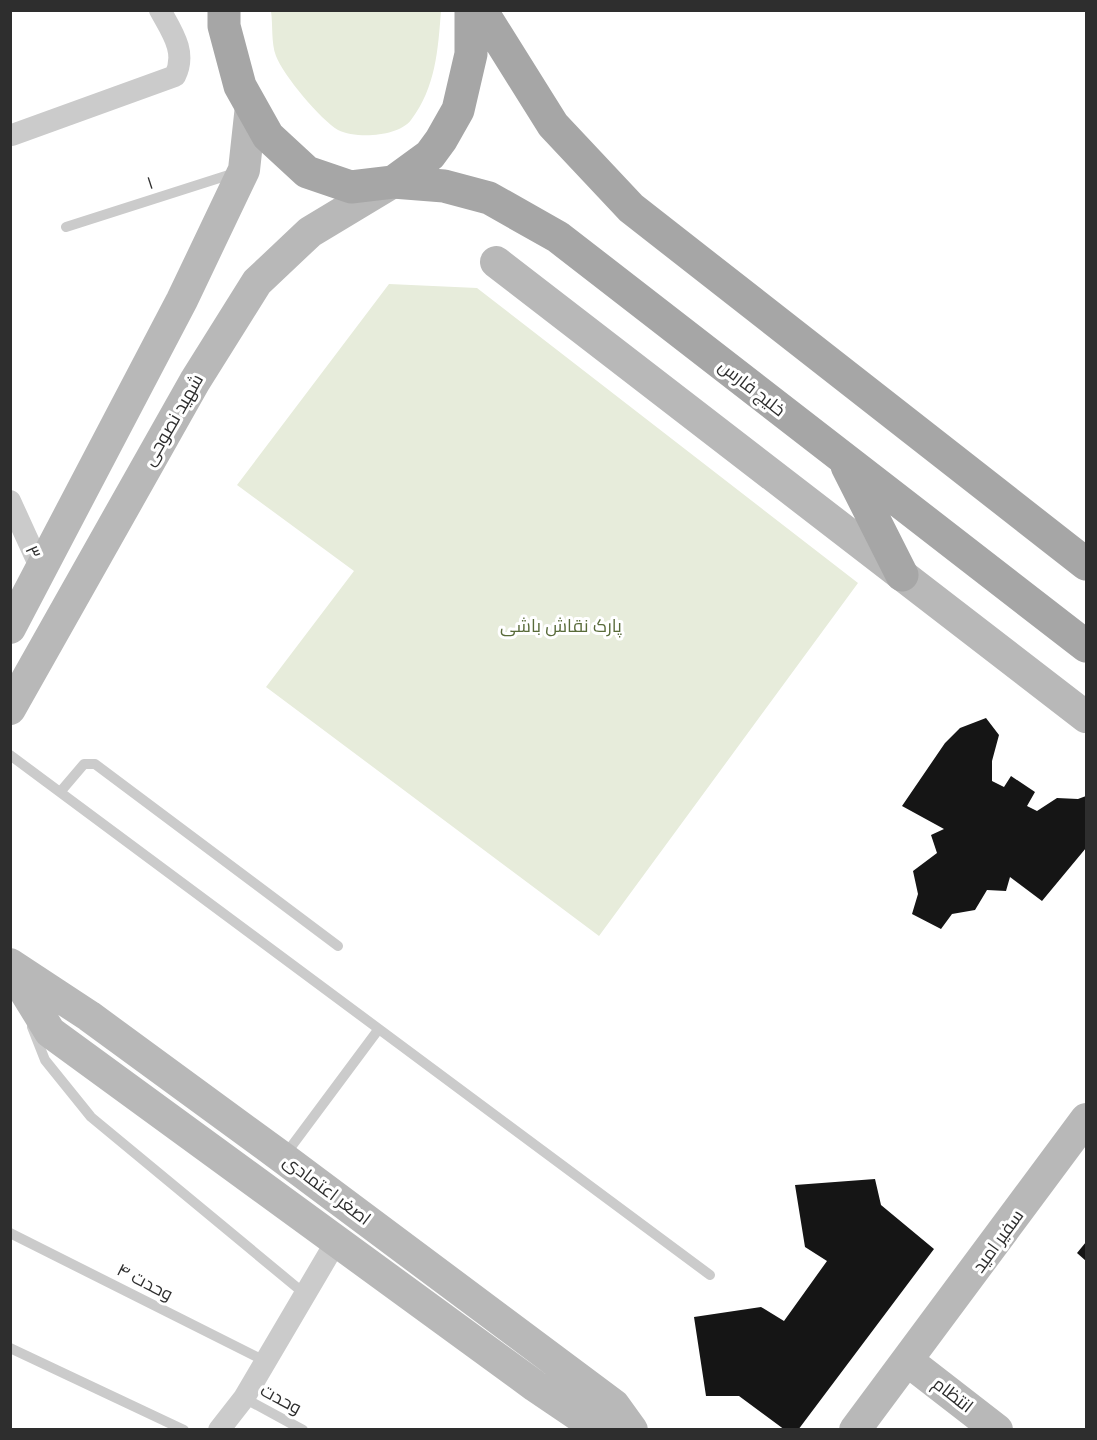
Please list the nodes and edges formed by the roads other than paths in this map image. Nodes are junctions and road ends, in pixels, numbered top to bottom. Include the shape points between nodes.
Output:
1 (160, 10) edge
2 (471, 10) edge
3 (481, 10) edge
4 (221, 16) edge
5 (251, 106) junction
6 (12, 135) dead end
7 (244, 170) junction
8 (393, 182) junction
9 (66, 227) dead end
10 (496, 262) dead end
11 (152, 358) junction
12 (195, 381) junction
13 (844, 459) junction
14 (10, 501) edge
15 (1086, 564) edge
16 (41, 570) junction
17 (902, 575) junction
18 (10, 628) edge
19 (1086, 646) edge
20 (10, 709) edge
21 (1086, 717) edge
22 (10, 755) edge
23 (61, 791) junction
24 (338, 946) dead end
25 (10, 964) edge
26 (10, 969) edge
27 (10, 974) edge
28 (378, 1030) junction
29 (1086, 1119) edge
30 (283, 1158) junction
31 (10, 1233) edge
32 (336, 1240) junction
33 (710, 1275) dead end
34 (306, 1295) junction
35 (517, 1332) junction
36 (10, 1348) edge
37 (500, 1360) junction
38 (265, 1361) junction
39 (909, 1361) junction
40 (244, 1398) junction
41 (184, 1430) edge
42 (219, 1430) edge
43 (303, 1430) edge
44 (600, 1430) edge
45 (632, 1430) edge
46 (855, 1430) edge
47 (997, 1430) edge

1 - 6 street via 179,44 180,66 175,76
2 - 8 main road via 471,54 458,110 430,155
3 - 15 main road via 553,125 632,208
4 - 5 main road, خلیج فارس via 240,86
5 - 7 street
5 - 8 main road, خلیج فارس via 268,136 307,172 351,187
7 - 9 lane, ۱
7 - 11 street
8 - 12 street, شهید نصوحی via 310,232 257,282
8 - 13 main road, خلیج فارس via 444,186 489,198 558,237
10 - 17 street
11 - 12 street
11 - 16 street
12 - 20 street, شهید نصوحی
13 - 17 main road
13 - 19 main road, خلیج فارس
14 - 16 street, ۳
16 - 18 street
17 - 21 street
22 - 23 lane
23 - 24 lane via 84,764 94,764
23 - 28 lane
25 - 30 street, اصغر اعتمادی
26 - 32 street, اصغر اعتمادی via 50,1032
27 - 34 lane via 45,1060 91,1117
28 - 30 lane
28 - 33 lane
29 - 39 street, سفیر امید
30 - 35 street, اصغر اعتمادی
31 - 38 lane, وحدت ۴
32 - 34 street
32 - 37 street, اصغر اعتمادی
34 - 38 street
35 - 37 street
35 - 45 street, اصغر اعتمادی via 614,1405
36 - 41 lane
37 - 44 street, اصغر اعتمادی
38 - 40 street
39 - 46 street
39 - 47 street, انتظام
40 - 42 street
40 - 43 lane, وحدت

